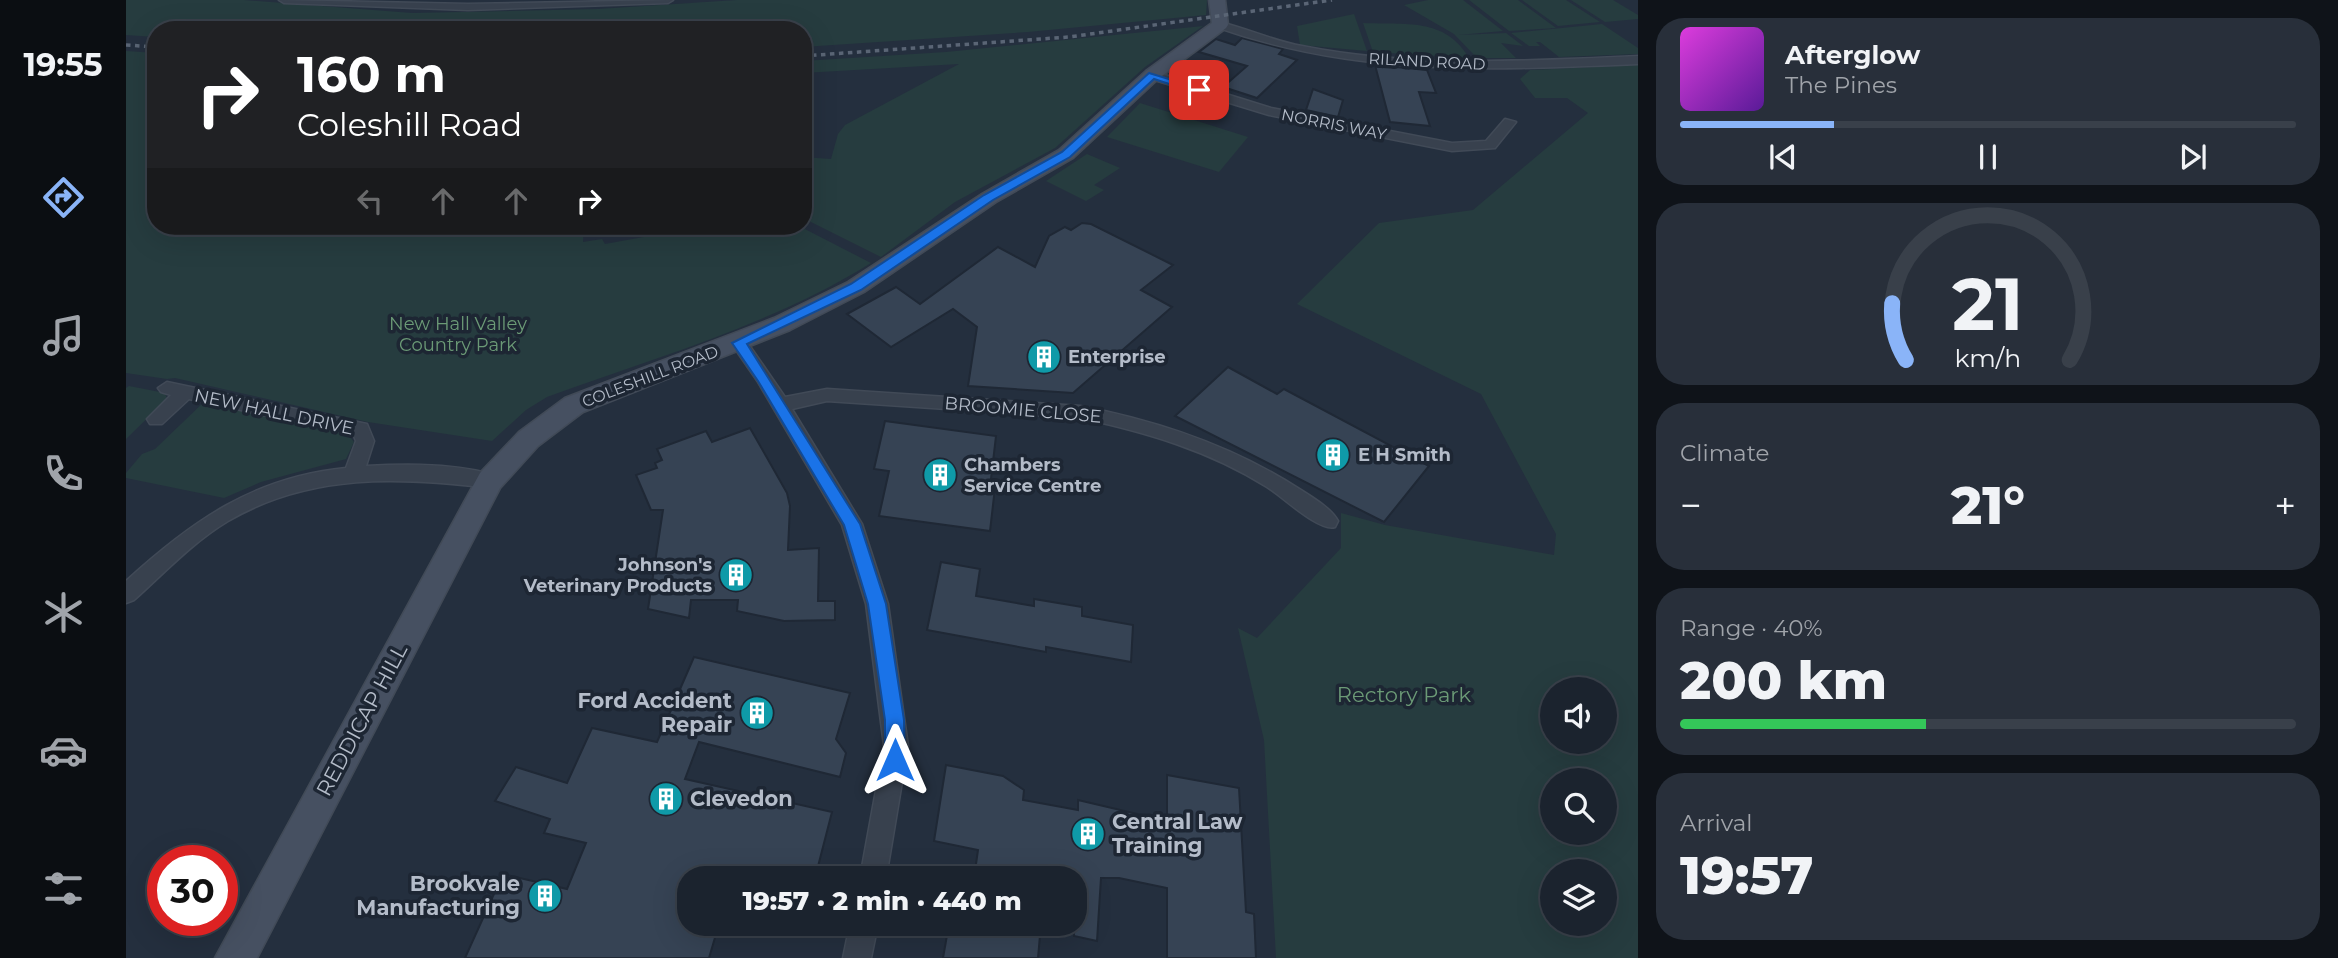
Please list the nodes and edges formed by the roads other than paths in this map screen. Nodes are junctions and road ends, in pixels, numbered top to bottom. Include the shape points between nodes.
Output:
1 (284, 0) edge
2 (666, 0) edge
3 (1217, 0) edge
4 (1220, 26) junction
5 (1638, 60) edge
6 (1152, 75) junction
7 (1510, 122) dead end
8 (739, 343) junction
9 (779, 405) junction
10 (156, 419) dead end
11 (354, 472) junction
12 (489, 481) junction
13 (1328, 520) dead end
14 (126, 594) edge
15 (875, 866) edge
16 (862, 936) edge
17 (234, 958) edge
18 (857, 958) edge

1 - 2 street via 468,7
3 - 4 street
4 - 5 street, RILAND ROAD via 1300,50 1351,57 1490,65
4 - 6 street, COLESHILL ROAD
6 - 7 street, NORRIS WAY via 1247,106 1452,147 1490,145
6 - 8 street, COLESHILL ROAD via 1066,154 989,198 856,287
8 - 9 street
8 - 12 street, COLESHILL ROAD via 573,405 542,424
9 - 13 street, BROOMIE CLOSE via 827,395 1080,412 1118,419 1186,440 1251,470 1300,497
9 - 15 street via 852,524 877,604 896,746
10 - 11 street, NEW HALL DRIVE via 176,390 361,429 365,441
11 - 12 street via 435,473
11 - 14 street via 284,488 230,511 187,539
12 - 17 street, REDDICAP HILL
16 - 18 street

